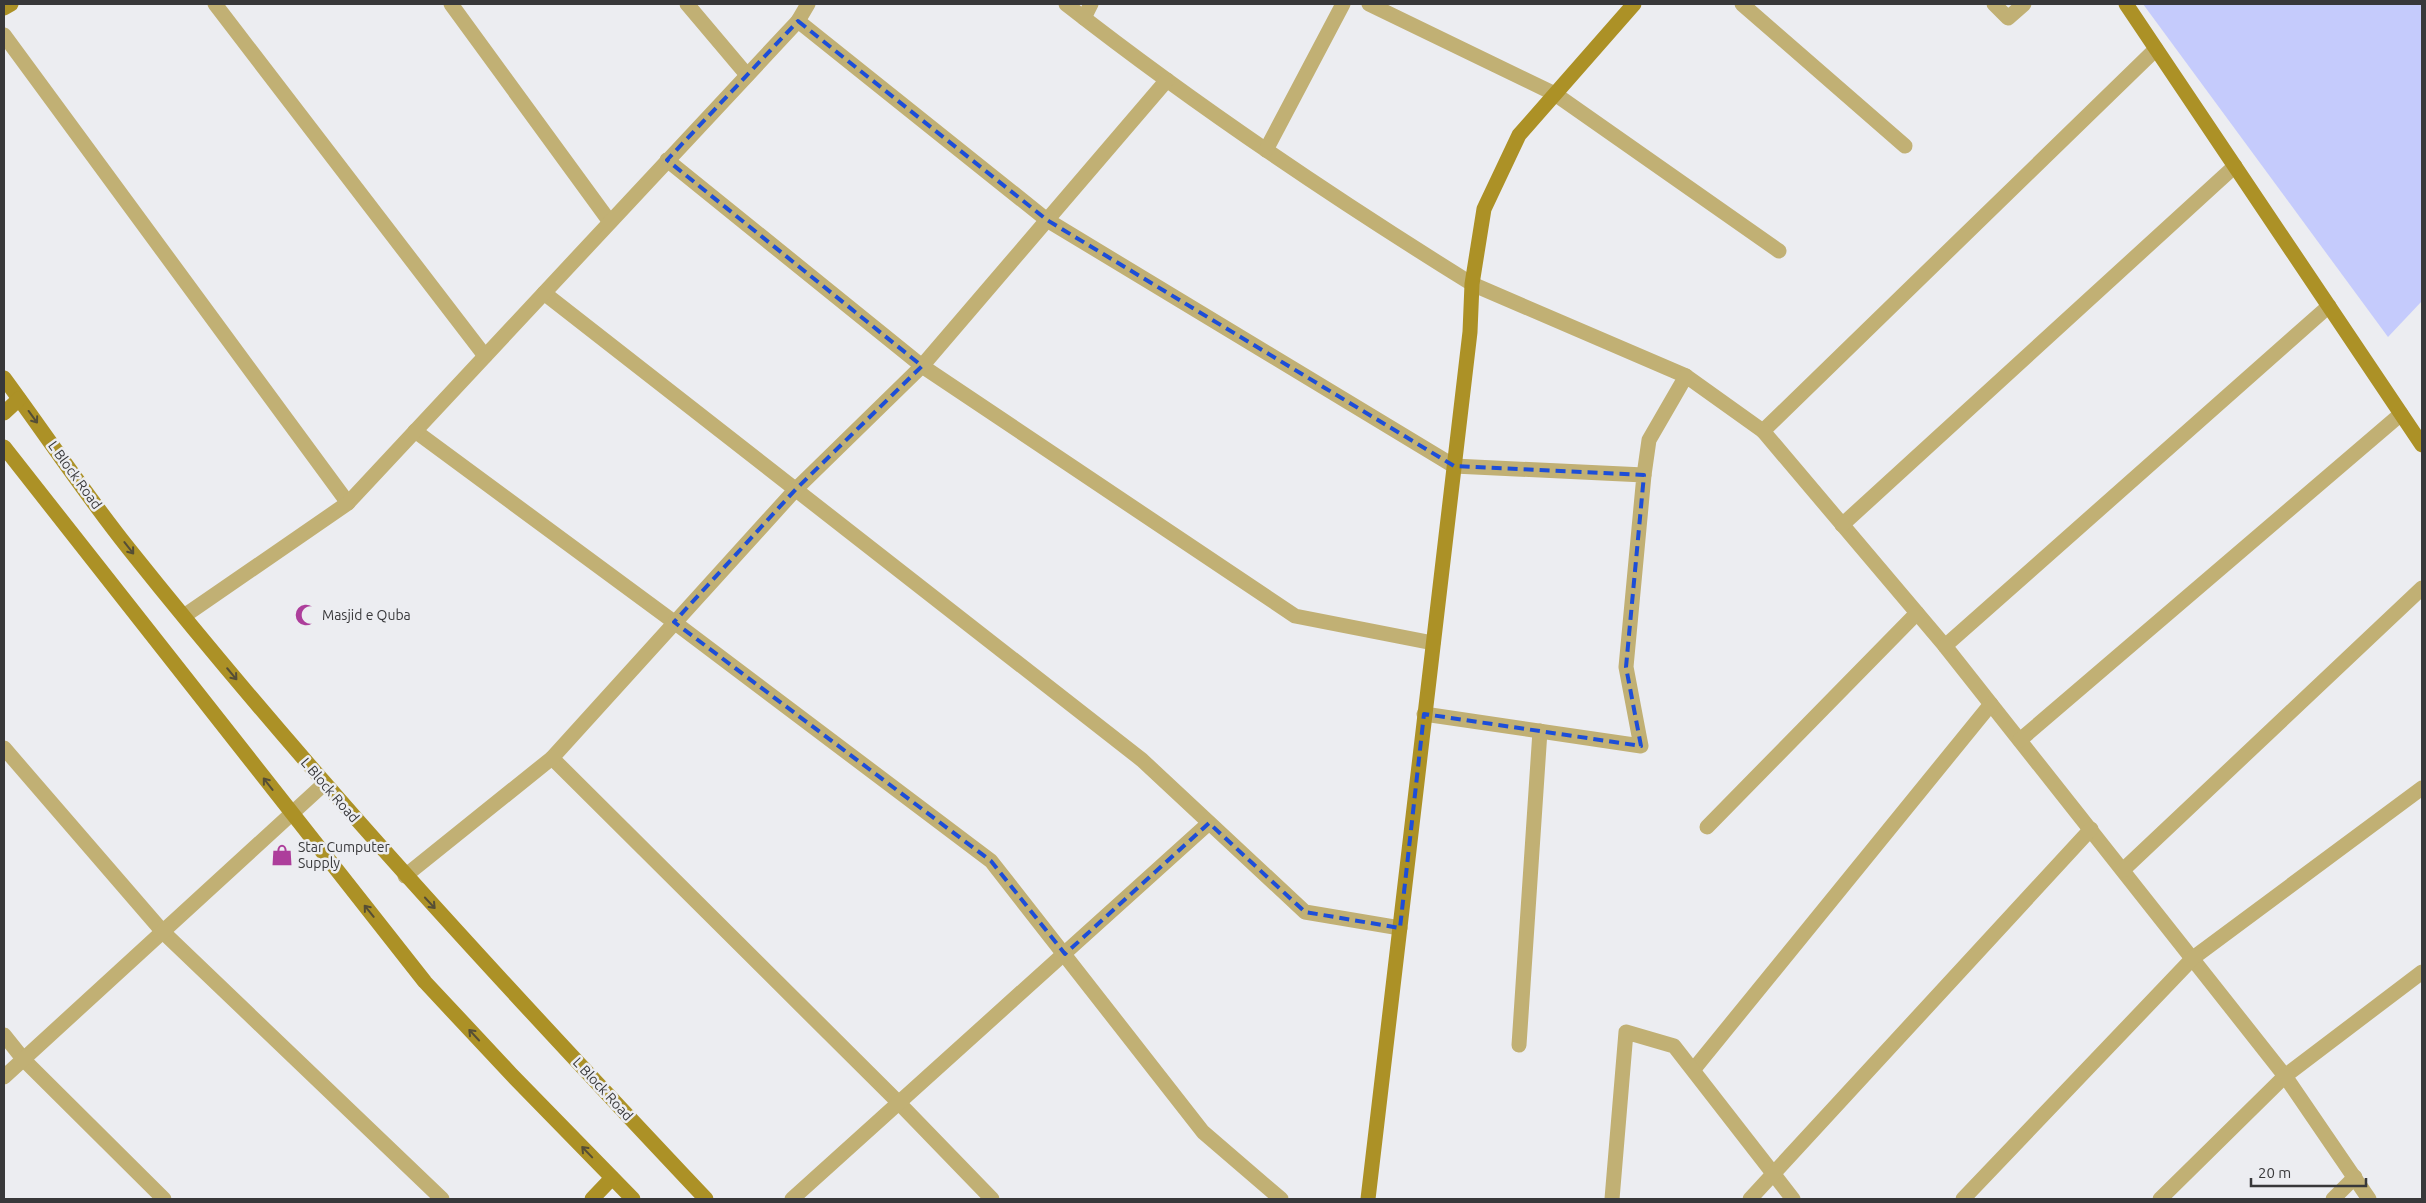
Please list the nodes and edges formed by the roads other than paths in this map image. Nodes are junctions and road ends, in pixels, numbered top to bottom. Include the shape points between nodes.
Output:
1 (11, 4) edge
2 (215, 4) edge
3 (451, 4) edge
4 (687, 4) edge
5 (808, 4) edge
6 (1066, 4) edge
7 (1091, 4) edge
8 (1343, 4) edge
9 (1369, 4) edge
10 (1634, 4) edge
11 (1742, 4) edge
12 (1994, 4) edge
13 (2024, 4) edge
14 (2126, 4) edge
15 (4, 8) edge
16 (1084, 18) junction
17 (798, 20) junction
18 (4, 35) edge
19 (2156, 49) junction
20 (747, 75) junction
21 (1166, 80) junction
22 (1555, 94) junction
23 (1905, 146) dead end
24 (1266, 150) junction
25 (667, 160) junction
26 (2235, 166) junction
27 (1047, 220) junction
28 (610, 222) junction
29 (1779, 251) dead end
30 (1472, 284) junction
31 (544, 293) junction
32 (2328, 306) junction
33 (485, 356) junction
34 (922, 366) junction
35 (1686, 376) junction
36 (4, 378) edge
37 (19, 399) junction
38 (4, 413) edge
39 (2401, 414) junction
40 (1763, 431) junction
41 (415, 432) junction
42 (2422, 445) edge
43 (4, 447) edge
44 (1454, 466) junction
45 (1644, 475) junction
46 (796, 489) junction
47 (348, 503) junction
48 (1842, 524) junction
49 (2422, 588) edge
50 (1917, 613) junction
51 (184, 616) junction
52 (674, 622) junction
53 (1433, 643) junction
54 (1945, 646) junction
55 (1991, 704) junction
56 (1424, 714) junction
57 (1540, 731) junction
58 (2020, 740) junction
59 (4, 748) edge
60 (552, 758) junction
61 (324, 784) junction
62 (2422, 788) edge
63 (290, 813) junction
64 (1209, 823) junction
65 (1707, 827) dead end
66 (2090, 829) junction
67 (2123, 870) junction
68 (405, 876) junction
69 (1400, 928) junction
70 (163, 932) junction
71 (1065, 954) junction
72 (2193, 958) junction
73 (2422, 972) edge
74 (4, 1035) edge
75 (1519, 1045) dead end
76 (24, 1060) junction
77 (1694, 1070) junction
78 (2284, 1076) junction
79 (4, 1077) edge
80 (900, 1104) junction
81 (1773, 1174) junction
82 (2355, 1177) junction
83 (612, 1178) junction
84 (164, 1199) edge
85 (442, 1199) edge
86 (592, 1199) edge
87 (634, 1199) edge
88 (706, 1199) edge
89 (792, 1199) edge
90 (992, 1199) edge
91 (1281, 1199) edge
92 (1368, 1199) edge
93 (1612, 1199) edge
94 (1750, 1199) edge
95 (1793, 1199) edge
96 (1963, 1199) edge
97 (2160, 1199) edge
98 (2333, 1199) edge
99 (2369, 1199) edge

1 - 15 main road
2 - 33 street
3 - 28 street
4 - 20 street
5 - 17 street
6 - 16 street
7 - 16 street
8 - 24 street
9 - 22 street
10 - 22 main road
11 - 23 street
12 - 13 street via 2008,18
14 - 19 main road
16 - 21 street
17 - 20 street
17 - 27 street
18 - 47 street
19 - 26 main road
19 - 40 street
20 - 25 street
21 - 24 street
21 - 27 street
22 - 29 street
22 - 30 main road via 1518,135 1484,209
24 - 30 street via 1358,214
25 - 28 street
25 - 34 street
26 - 32 main road
26 - 48 street
27 - 34 street
27 - 44 street
28 - 31 street
30 - 35 street
30 - 44 main road via 1470,332
31 - 33 street
31 - 46 street
32 - 39 main road
32 - 54 street
33 - 41 street
34 - 46 street
34 - 53 street via 1295,616
35 - 40 street
35 - 45 street via 1650,440
36 - 37 main road, L Block Road
37 - 38 main road
37 -> 51 main road, L Block Road via 128,547
39 - 42 main road
39 - 58 street
40 - 48 street
41 - 47 street
41 - 52 street
63 -> 43 main road
44 - 45 street
44 - 53 main road
45 - 57 street via 1626,667 1641,746
46 - 52 street
46 - 64 street via 1142,760
47 - 51 street
48 - 50 street
49 - 67 street
50 - 54 street
50 - 65 street
51 -> 61 main road, L Block Road
52 - 60 street
52 - 71 street via 991,862
53 - 56 main road
54 - 55 street
55 - 58 street
55 - 77 street
56 - 57 street
56 - 69 main road
57 - 75 street
58 - 66 street
59 - 70 street
60 - 68 street
60 - 80 street
61 - 63 street
61 - 68 main road, L Block Road
62 - 72 street
63 - 70 street
83 -> 63 main road via 425,982
64 - 69 street via 1305,912
64 - 71 street
66 - 67 street
66 - 81 street
67 - 72 street
68 -> 88 main road, L Block Road
69 - 92 main road
70 - 76 street
70 - 85 street
71 - 80 street
71 - 91 street via 1203,1132
72 - 78 street
72 - 96 street
73 - 78 street
74 - 76 street
76 - 79 street
76 - 84 street
77 - 81 street
77 - 93 street via 1674,1046 1626,1032
78 - 82 street
78 - 97 street
80 - 89 street
80 - 90 street
81 - 94 street
81 - 95 street
82 - 98 street
82 - 99 street
83 - 86 main road
83 - 87 main road

